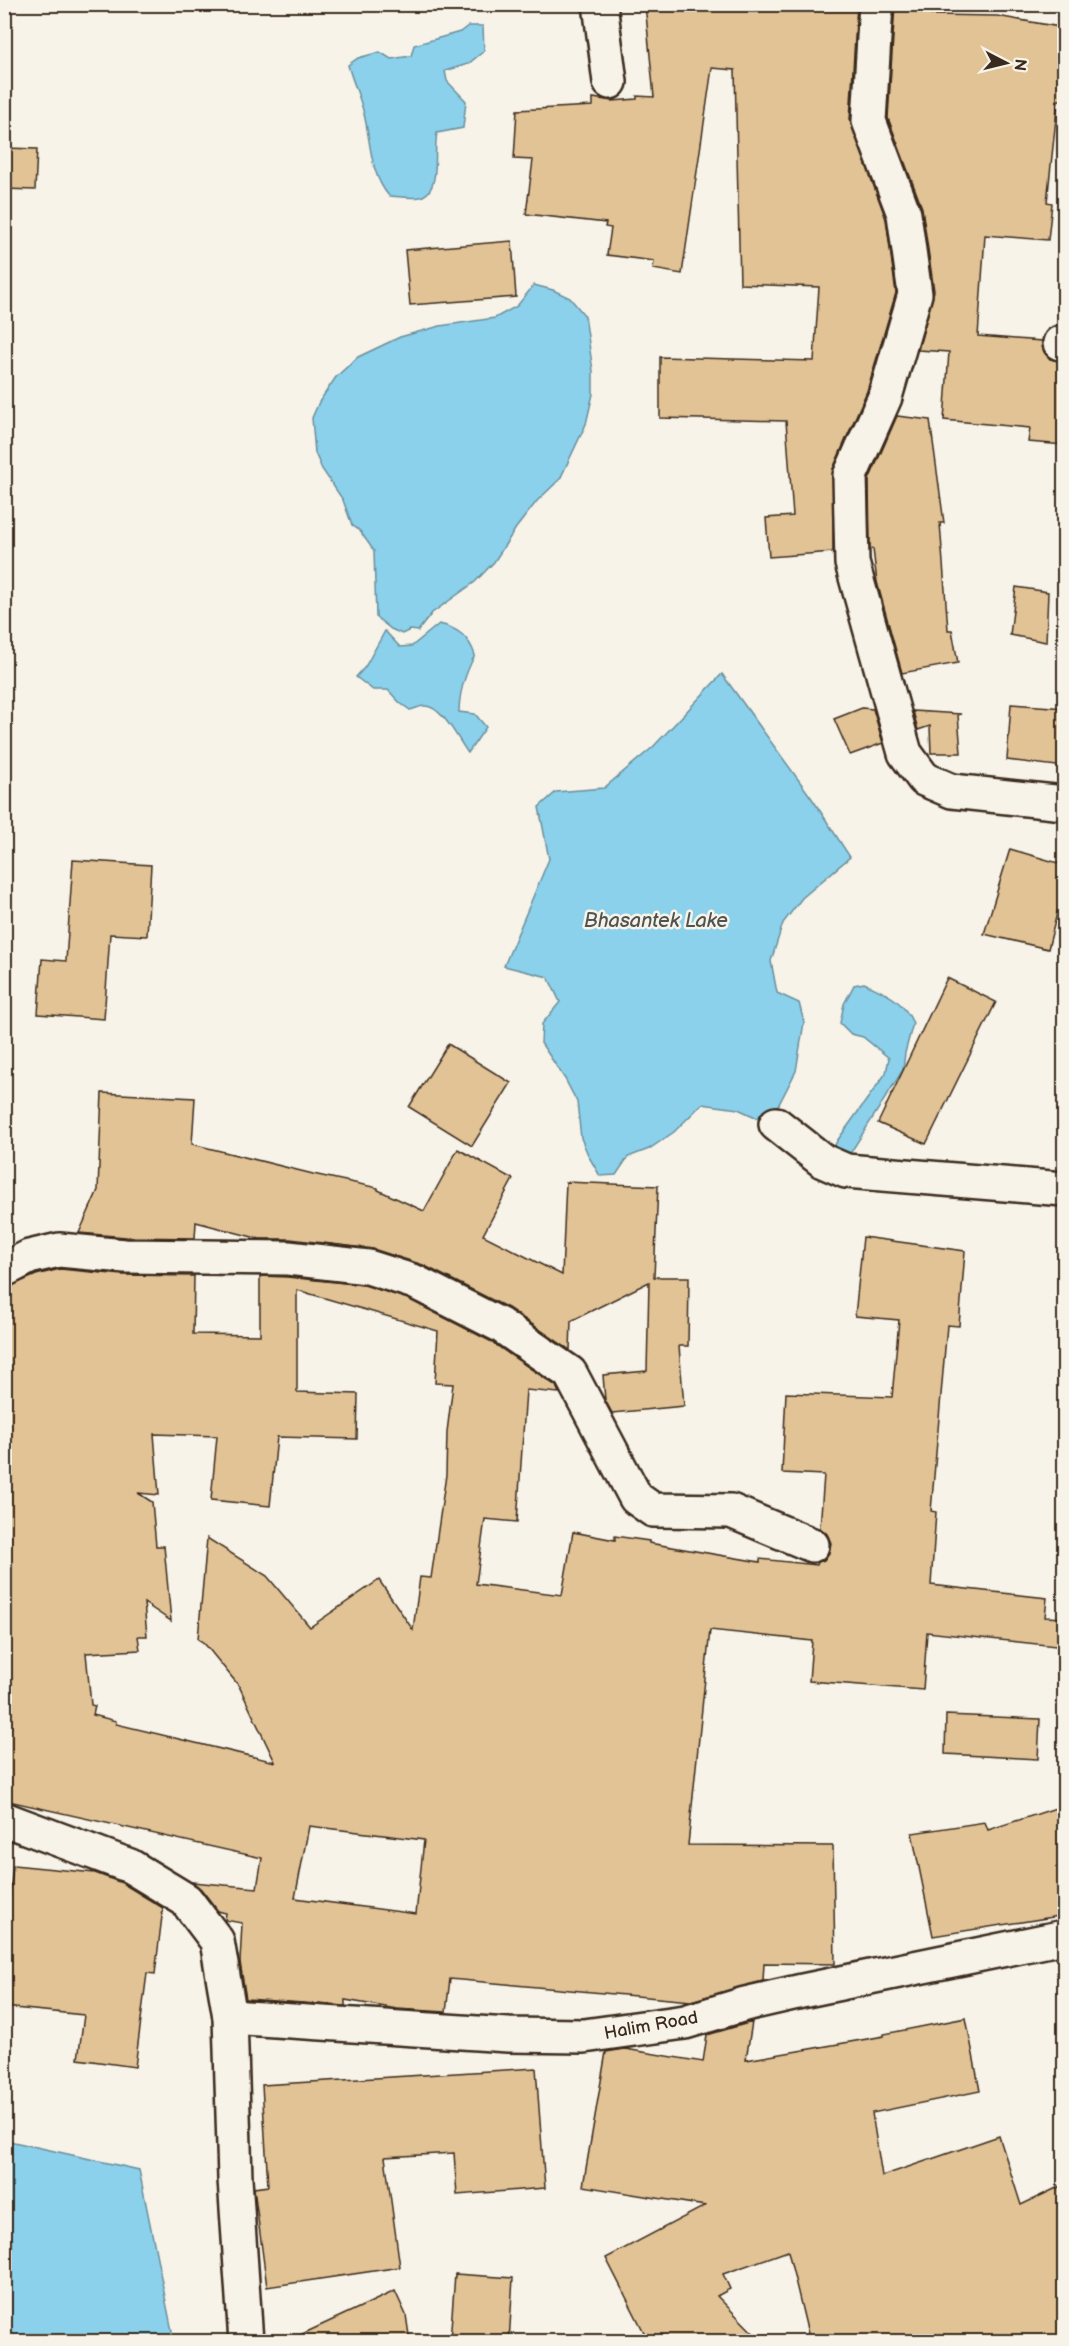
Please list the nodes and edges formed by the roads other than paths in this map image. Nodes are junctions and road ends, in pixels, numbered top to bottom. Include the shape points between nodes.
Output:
1 (600, 4) edge
2 (876, 4) edge
3 (610, 82) dead end
4 (1065, 803) edge
5 (776, 1124) dead end
6 (1065, 1189) edge
7 (4, 1270) edge
8 (812, 1545) dead end
9 (4, 1819) edge
10 (1065, 1936) edge
11 (230, 2017) junction
12 (246, 2342) edge

1 - 3 street
2 - 4 street via 869,121 903,214 915,294 885,397 850,476 852,563 905,753 924,779 952,791
5 - 6 street via 824,1161 846,1171
7 - 8 street via 29,1257 59,1250 126,1256 288,1258 368,1268 415,1282 500,1325 570,1373 636,1498 653,1510 731,1511
9 - 11 street via 130,1866 186,1900 217,1941
10 - 11 street, Halim Road via 756,2001 685,2022 584,2036 508,2035
11 - 12 street

